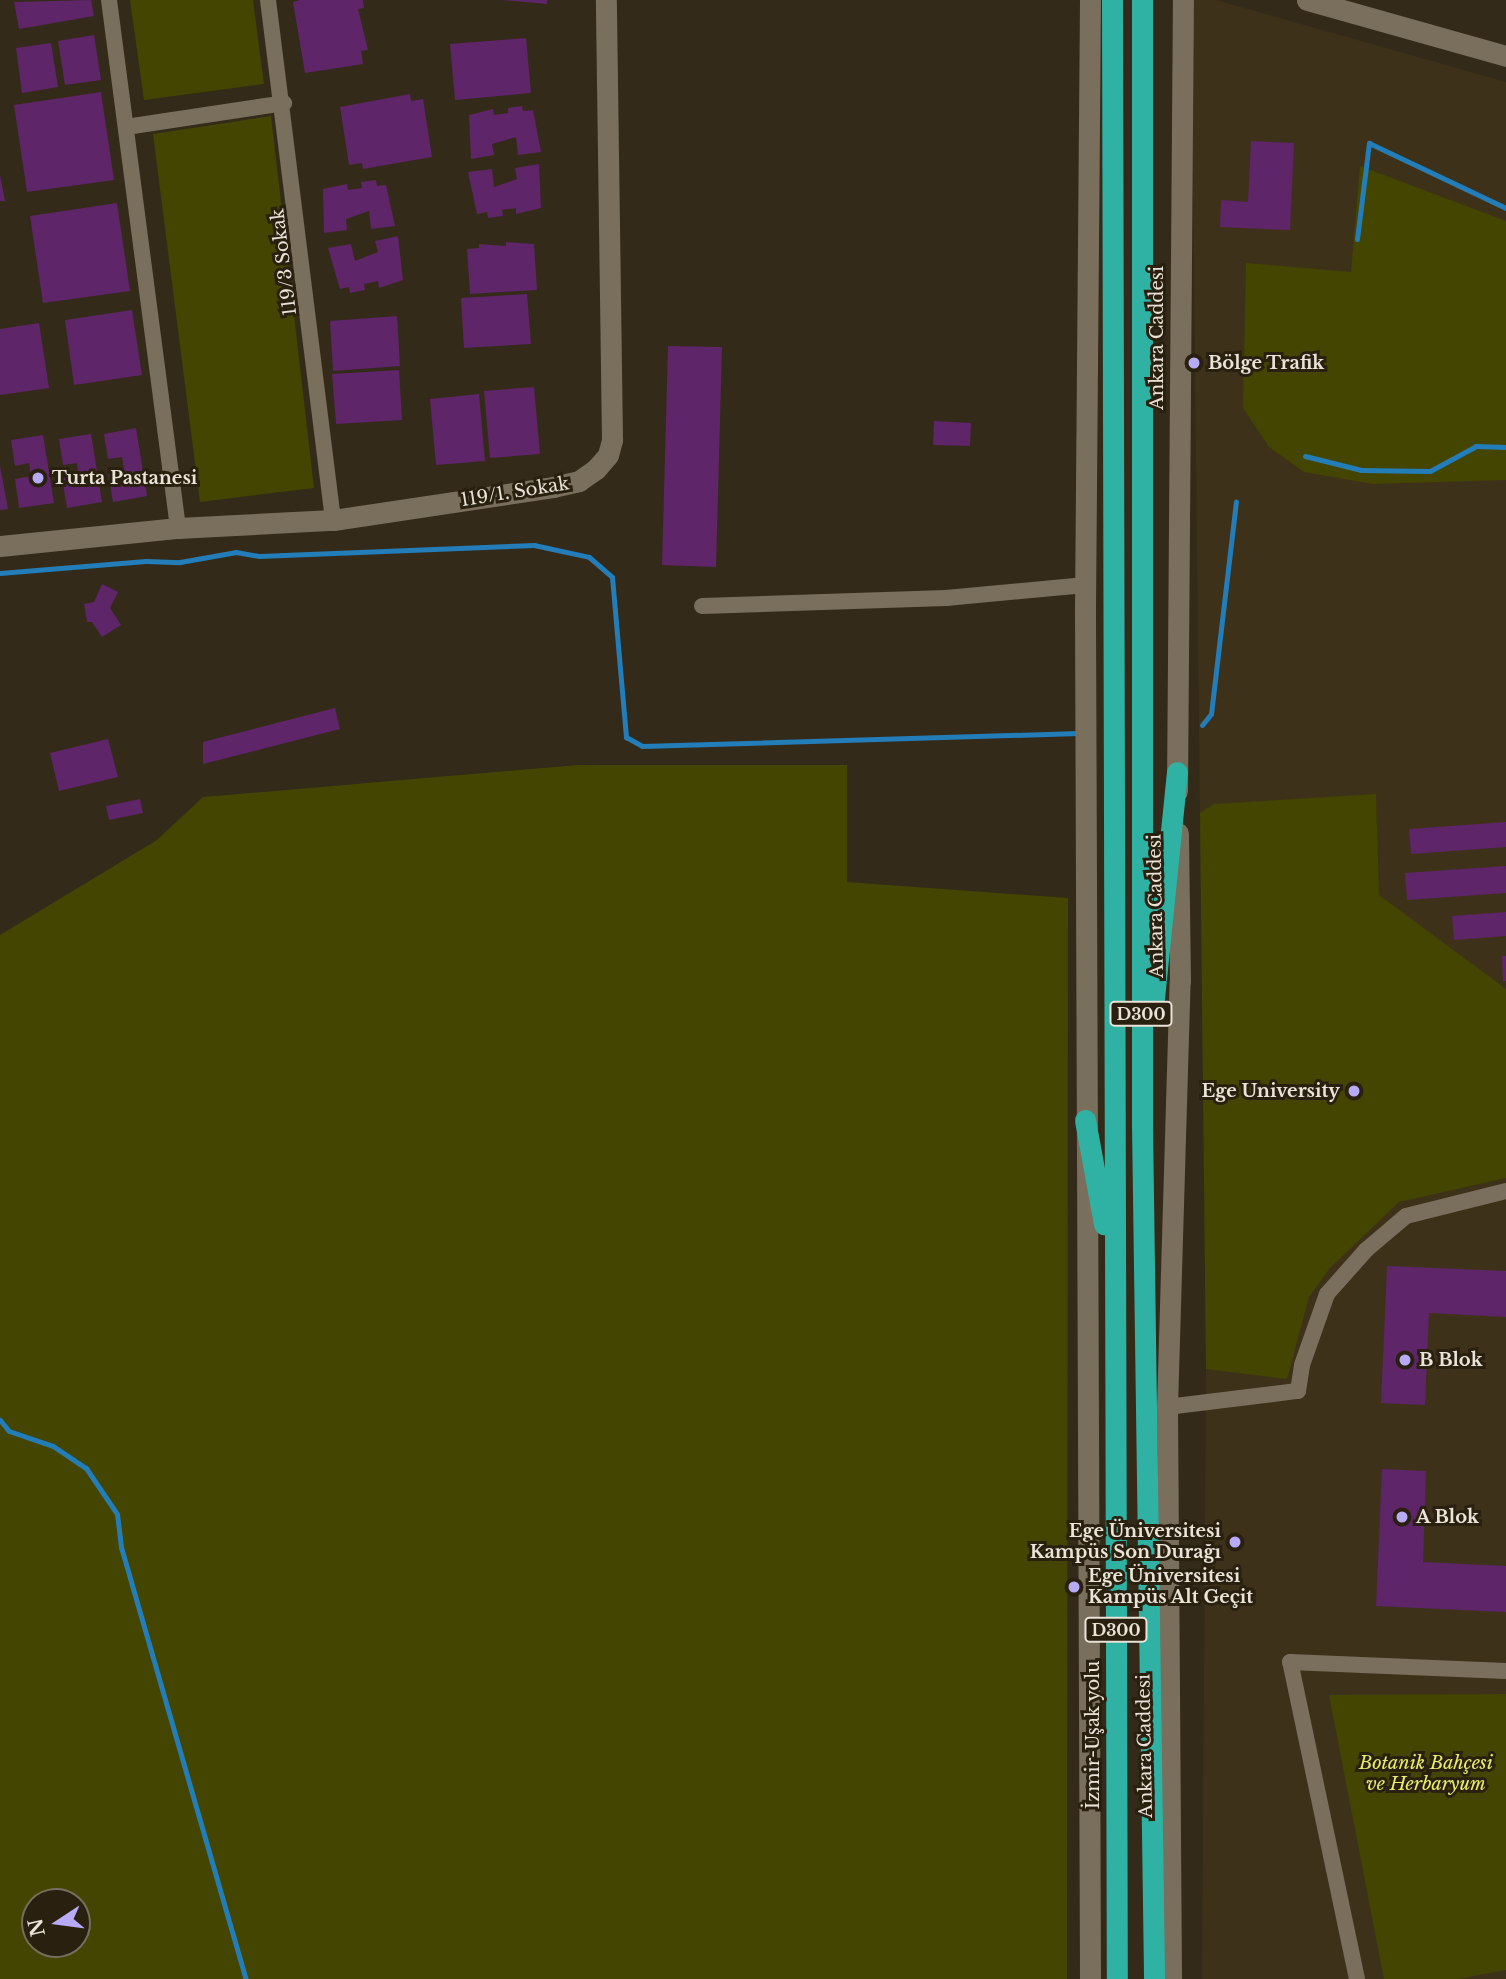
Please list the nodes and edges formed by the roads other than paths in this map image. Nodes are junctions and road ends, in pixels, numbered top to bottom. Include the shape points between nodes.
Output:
1 (109, 0) edge
2 (268, 0) edge
3 (606, 0) edge
4 (1090, 0) edge
5 (1112, 0) edge
6 (1142, 0) edge
7 (1183, 0) edge
8 (1307, 0) edge
9 (1506, 56) edge
10 (284, 103) junction
11 (126, 127) junction
12 (333, 520) junction
13 (178, 528) junction
14 (0, 545) edge
15 (1086, 585) junction
16 (702, 606) dead end
17 (1177, 772) junction
18 (1085, 1120) junction
19 (1142, 1125) junction
20 (1506, 1191) edge
21 (1114, 1281) junction
22 (1167, 1407) junction
23 (1506, 1671) edge
24 (1117, 1975) edge
25 (1090, 1979) edge
26 (1154, 1979) edge
27 (1171, 1979) edge
28 (1357, 1979) edge

1 - 11 street
2 - 10 street, 119/3 Sokak
3 - 12 main road, 119/1. Sokak via 612,440 608,455 596,469 566,484
4 - 15 main road
5 - 21 highway, D300
6 - 19 highway, Ankara Caddesi / D300
7 - 17 main road, Ankara Caddesi
8 - 9 main road
10 - 11 street
10 - 12 street, 119/3 Sokak
11 - 13 street
12 - 13 main road, 119/1. Sokak
13 - 14 main road, 119/1. Sokak
15 - 16 street via 946,598
15 - 18 main road
17 - 19 highway
17 - 22 main road, Ankara Caddesi via 1180,981
18 - 21 highway
18 - 25 main road
19 - 26 highway, Ankara Caddesi / D300
20 - 22 street via 1406,1216 1366,1250 1327,1294 1302,1365 1298,1391
21 - 24 highway, İzmir-Uşak yolu / D300
22 - 27 main road, Ankara Caddesi
23 - 28 street via 1290,1662

